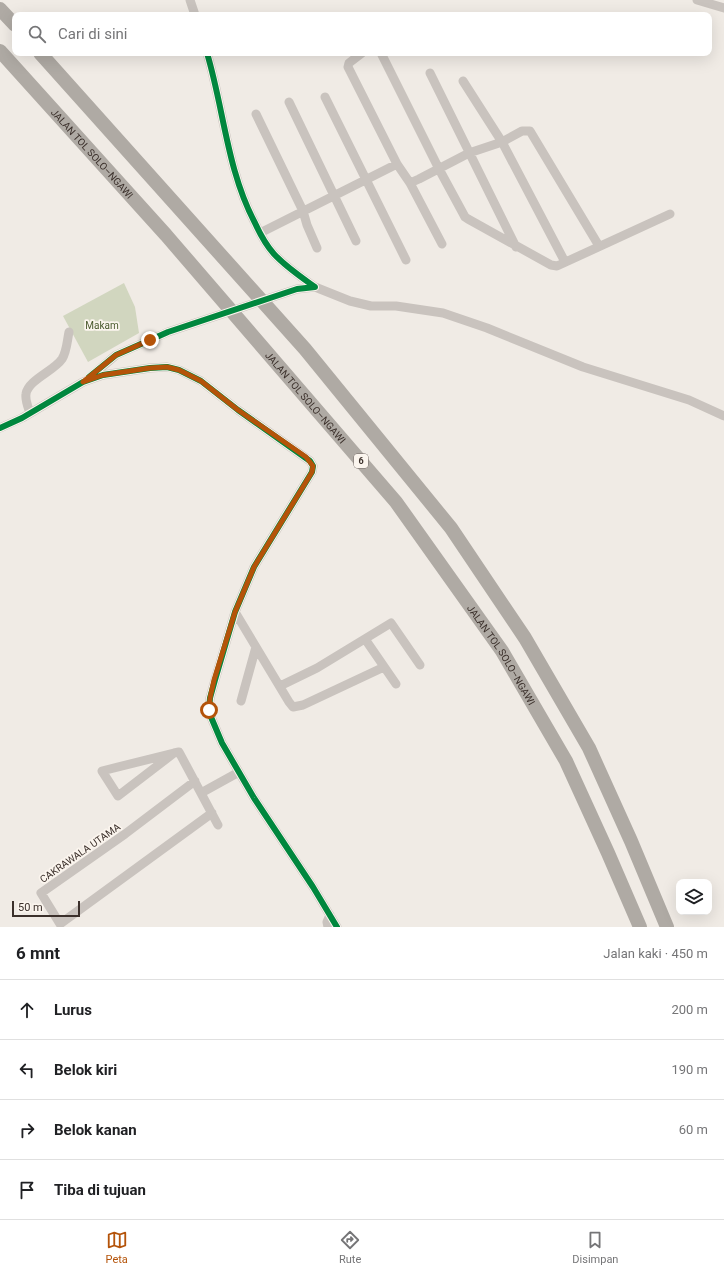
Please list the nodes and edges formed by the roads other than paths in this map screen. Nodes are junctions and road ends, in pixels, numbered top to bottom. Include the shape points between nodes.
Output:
1 (190, 0) edge
2 (697, 0) edge
3 (0, 8) edge
4 (724, 8) edge
5 (193, 12) edge
6 (12, 22) edge
7 (0, 51) edge
8 (43, 56) edge
9 (207, 56) edge
10 (358, 56) edge
11 (382, 56) edge
12 (430, 73) dead end
13 (463, 81) dead end
14 (325, 97) dead end
15 (289, 102) dead end
16 (256, 114) dead end
17 (502, 142) junction
18 (469, 153) junction
19 (397, 164) junction
20 (439, 169) junction
21 (366, 179) junction
22 (410, 183) junction
23 (334, 196) junction
24 (303, 211) junction
25 (670, 214) dead end
26 (260, 233) junction
27 (356, 241) dead end
28 (442, 244) dead end
29 (599, 246) junction
30 (516, 247) junction
31 (317, 248) dead end
32 (406, 260) dead end
33 (565, 262) junction
34 (315, 287) junction
35 (69, 332) dead end
36 (83, 382) junction
37 (30, 413) junction
38 (724, 416) edge
39 (0, 428) edge
40 (235, 612) junction
41 (365, 639) junction
42 (256, 647) junction
43 (420, 665) dead end
44 (384, 667) junction
45 (396, 684) dead end
46 (280, 686) junction
47 (241, 701) dead end
48 (174, 753) junction
49 (239, 772) junction
50 (195, 781) junction
51 (201, 793) junction
52 (212, 813) junction
53 (218, 825) dead end
54 (330, 915) junction
55 (328, 927) edge
56 (337, 927) edge
57 (640, 927) edge
58 (667, 927) edge

1 - 5 street
2 - 4 street
3 - 6 highway
7 - 57 highway, JALAN TOL SOLO–NGAWI / 6 via 166,235 396,502 506,657 566,761
8 - 58 highway via 305,349 451,528 525,638 589,748
9 - 26 street via 241,195
10 - 19 street via 348,67
11 - 20 street
12 - 18 street
13 - 17 street
14 - 21 street
15 - 23 street
16 - 24 street
17 - 18 street
17 - 29 street via 522,131 530,131
17 - 33 street
18 - 20 street
18 - 30 street
19 - 21 street
19 - 22 street
20 - 22 street
20 - 30 street via 468,219
21 - 23 street
21 - 32 street
22 - 28 street
23 - 24 street
23 - 27 street
24 - 26 street
24 - 31 street
25 - 29 street
26 - 34 street via 275,256
29 - 33 street
30 - 33 street via 553,266
34 - 36 street via 297,289 168,332 116,355
34 - 38 street via 350,301 372,306 396,306 443,313 583,367 689,400
35 - 37 street via 66,352 61,360 26,393
36 - 37 street
36 - 40 street via 103,375 150,368 167,367 179,370 201,381 310,461 313,466 312,472 254,567
37 - 39 street
40 - 42 street
40 - 49 street via 214,680 209,710 219,737
41 - 43 street via 392,623
41 - 44 street
41 - 46 street via 317,668
42 - 46 street
42 - 47 street
44 - 45 street
44 - 46 street via 298,707 293,707
48 - 48 street via 110,769 102,771 118,796
48 - 50 street via 179,752
49 - 51 street
49 - 54 street
50 - 51 street
50 - 52 street, CAKRAWALA UTAMA via 41,893 60,924
51 - 52 street
52 - 53 street
54 - 55 street
54 - 56 street

